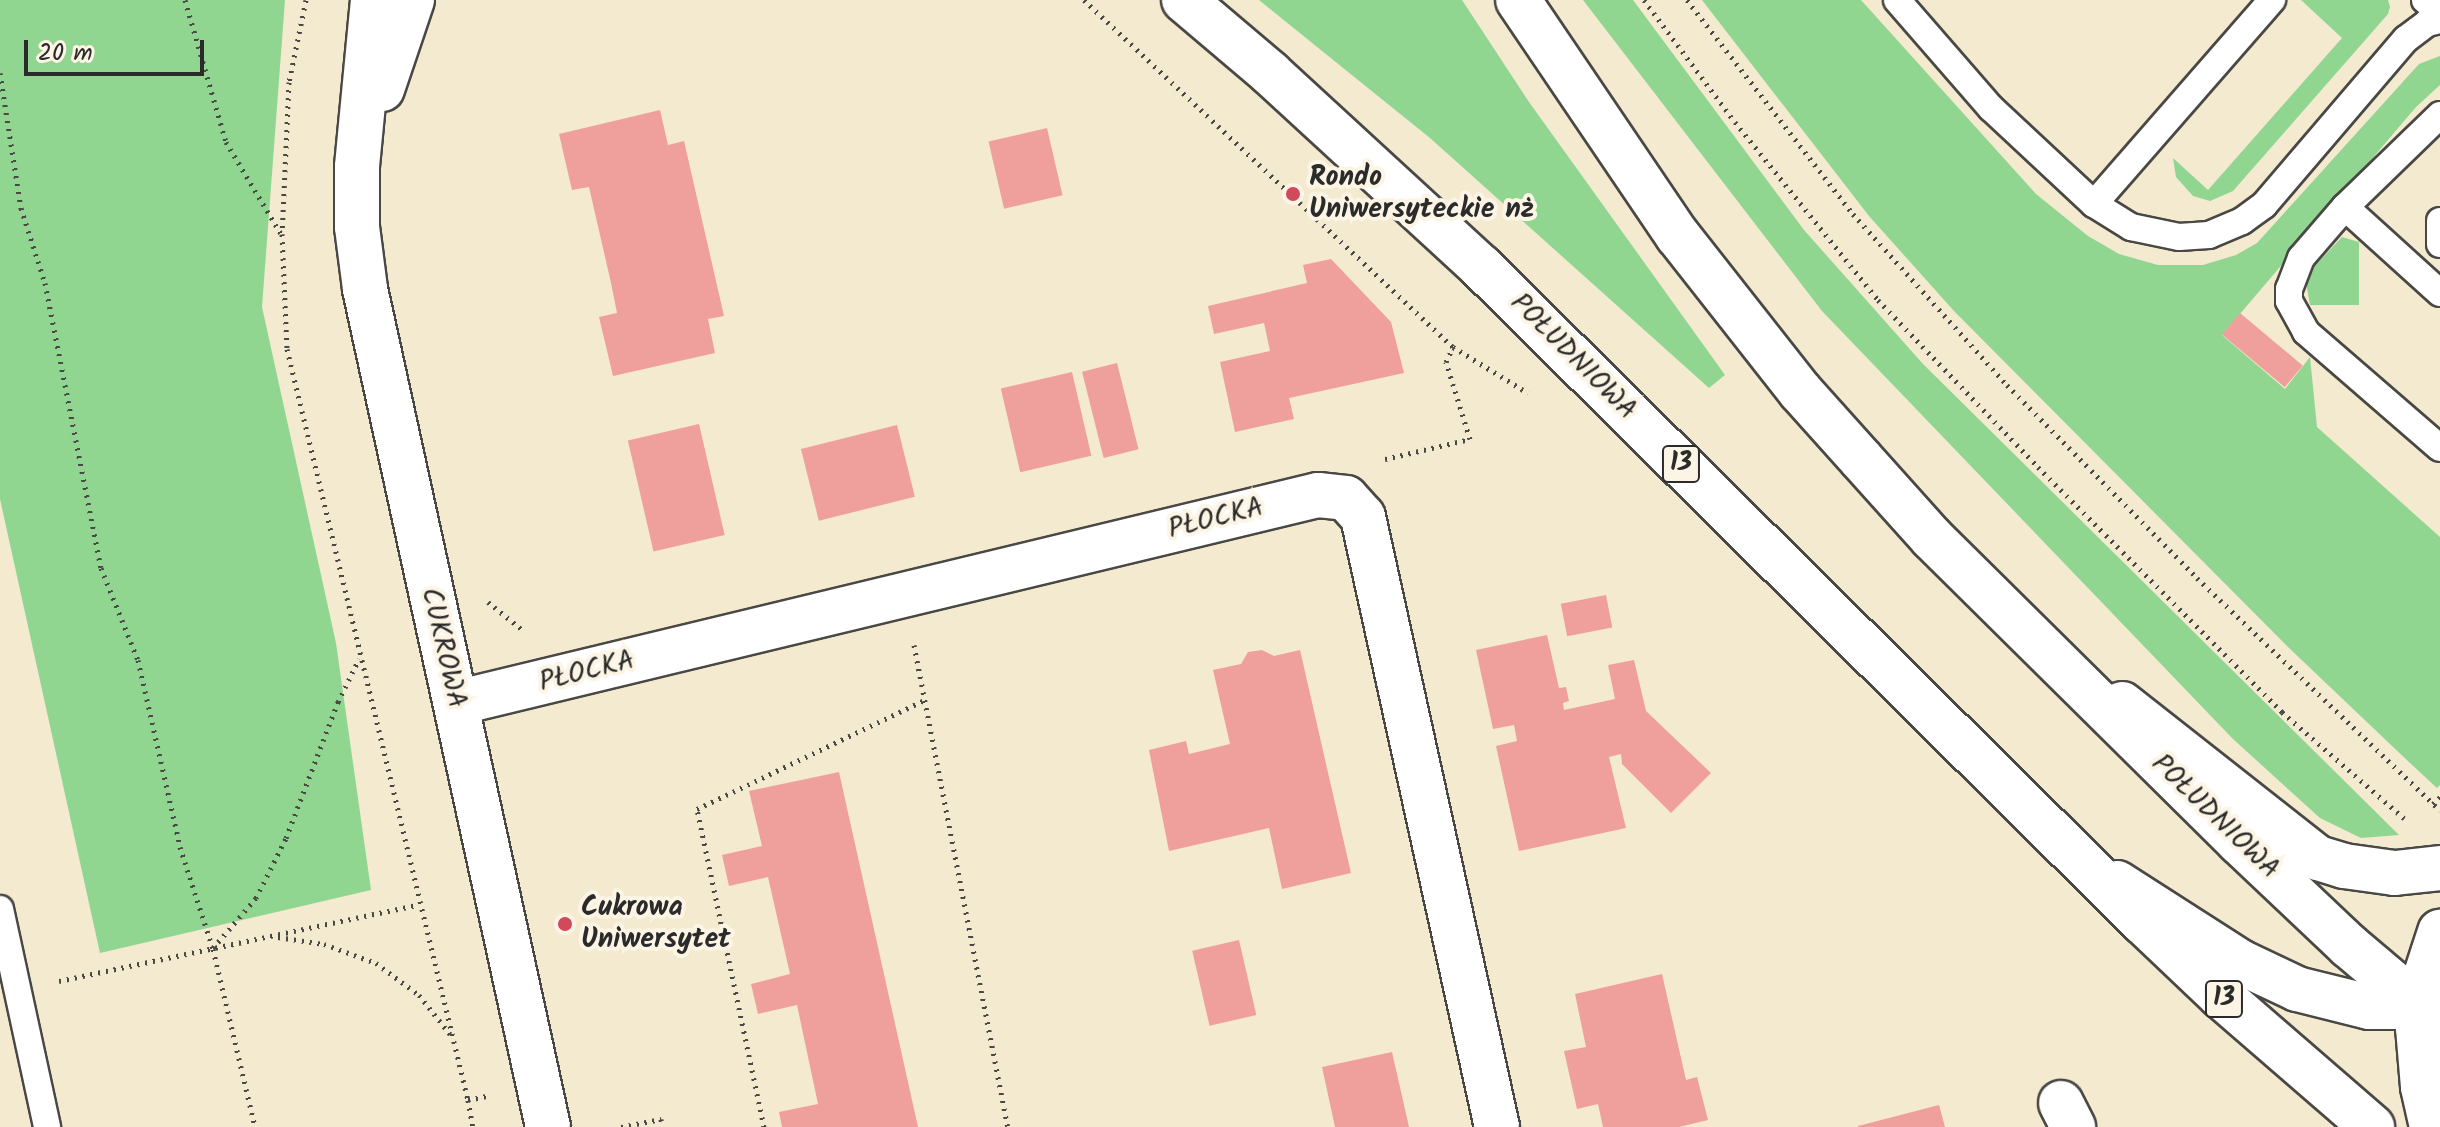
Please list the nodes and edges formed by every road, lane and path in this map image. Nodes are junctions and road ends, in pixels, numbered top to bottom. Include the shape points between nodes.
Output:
1 (185, 0) edge
2 (306, 0) edge
3 (373, 0) edge
4 (412, 0) edge
5 (1084, 0) edge
6 (1184, 0) edge
7 (1518, 0) edge
8 (1644, 0) edge
9 (1687, 0) edge
10 (1897, 0) edge
11 (2272, 0) edge
12 (2433, 14) edge
13 (0, 73) edge
14 (2440, 115) edge
15 (357, 167) junction
16 (2094, 204) junction
17 (2345, 207) junction
18 (2440, 221) edge
19 (282, 234) junction
20 (2440, 244) edge
21 (2440, 293) edge
22 (1453, 347) junction
23 (1540, 401) dead end
24 (2440, 448) edge
25 (1346, 498) junction
26 (2017, 622) junction
27 (914, 642) dead end
28 (359, 659) junction
29 (925, 700) junction
30 (456, 703) junction
31 (2440, 797) edge
32 (2433, 804) junction
33 (2440, 810) edge
34 (2413, 825) dead end
35 (2084, 864) junction
36 (2440, 868) edge
37 (418, 905) junction
38 (0, 909) edge
39 (2440, 932) edge
40 (266, 937) junction
41 (213, 949) junction
42 (90, 974) dead end
43 (2433, 1009) edge
44 (452, 1038) junction
45 (492, 1095) dead end
46 (468, 1100) junction
47 (47, 1127) edge
48 (255, 1127) edge
49 (473, 1127) edge
50 (548, 1127) edge
51 (621, 1127) edge
52 (662, 1127) edge
53 (764, 1127) edge
54 (1008, 1127) edge
55 (1497, 1127) edge
56 (2372, 1127) edge
57 (2432, 1127) edge

1 - 19 path via 226,142
2 - 19 path via 289,82
3 - 15 street, CUKROWA
4 - 15 street, CUKROWA
5 - 22 path
6 - 35 street, POŁUDNIOWA / 13 via 1481,267
7 - 26 street, POŁUDNIOWA via 1678,236 1774,358 1932,538
8 - 34 path via 1878,300 2282,712
9 - 32 path via 1853,214 2007,385 2197,578
10 - 16 lane via 1991,108
11 - 16 lane
12 - 16 lane via 2289,178 2242,221 2209,235 2179,237 2131,227
13 - 41 path via 21,208 45,283 101,568 138,660 180,847
14 - 17 lane
15 - 30 street, CUKROWA via 365,289
17 - 21 lane
17 - 24 lane via 2301,258 2289,301 2306,332
18 - 20 lane
19 - 28 path via 287,349
22 - 23 path
22 - 25 path via 1446,362 1470,439 1384,459
25 - 30 street, PŁOCKA via 1318,495
25 - 55 street via 1363,517
26 - 36 street, POŁUDNIOWA via 2318,858 2395,873
26 - 43 street, POŁUDNIOWA via 2349,946
27 - 29 path
28 - 37 path
28 - 41 path via 256,898
29 - 53 path via 697,809
29 - 54 path
30 - 50 street, CUKROWA
31 - 32 path
32 - 33 path
35 - 43 street, POŁUDNIOWA via 2240,962 2297,989 2369,1007
35 - 56 street, POŁUDNIOWA / 13 via 2221,996
37 - 40 path
37 - 44 path
38 - 47 lane
39 - 43 street via 2431,952
40 - 41 path
40 - 44 path via 324,944 376,963 419,995
41 - 42 path
41 - 48 path
43 - 57 street via 2420,1058
44 - 46 path
45 - 46 path
46 - 49 path
51 - 52 path via 661,1119

